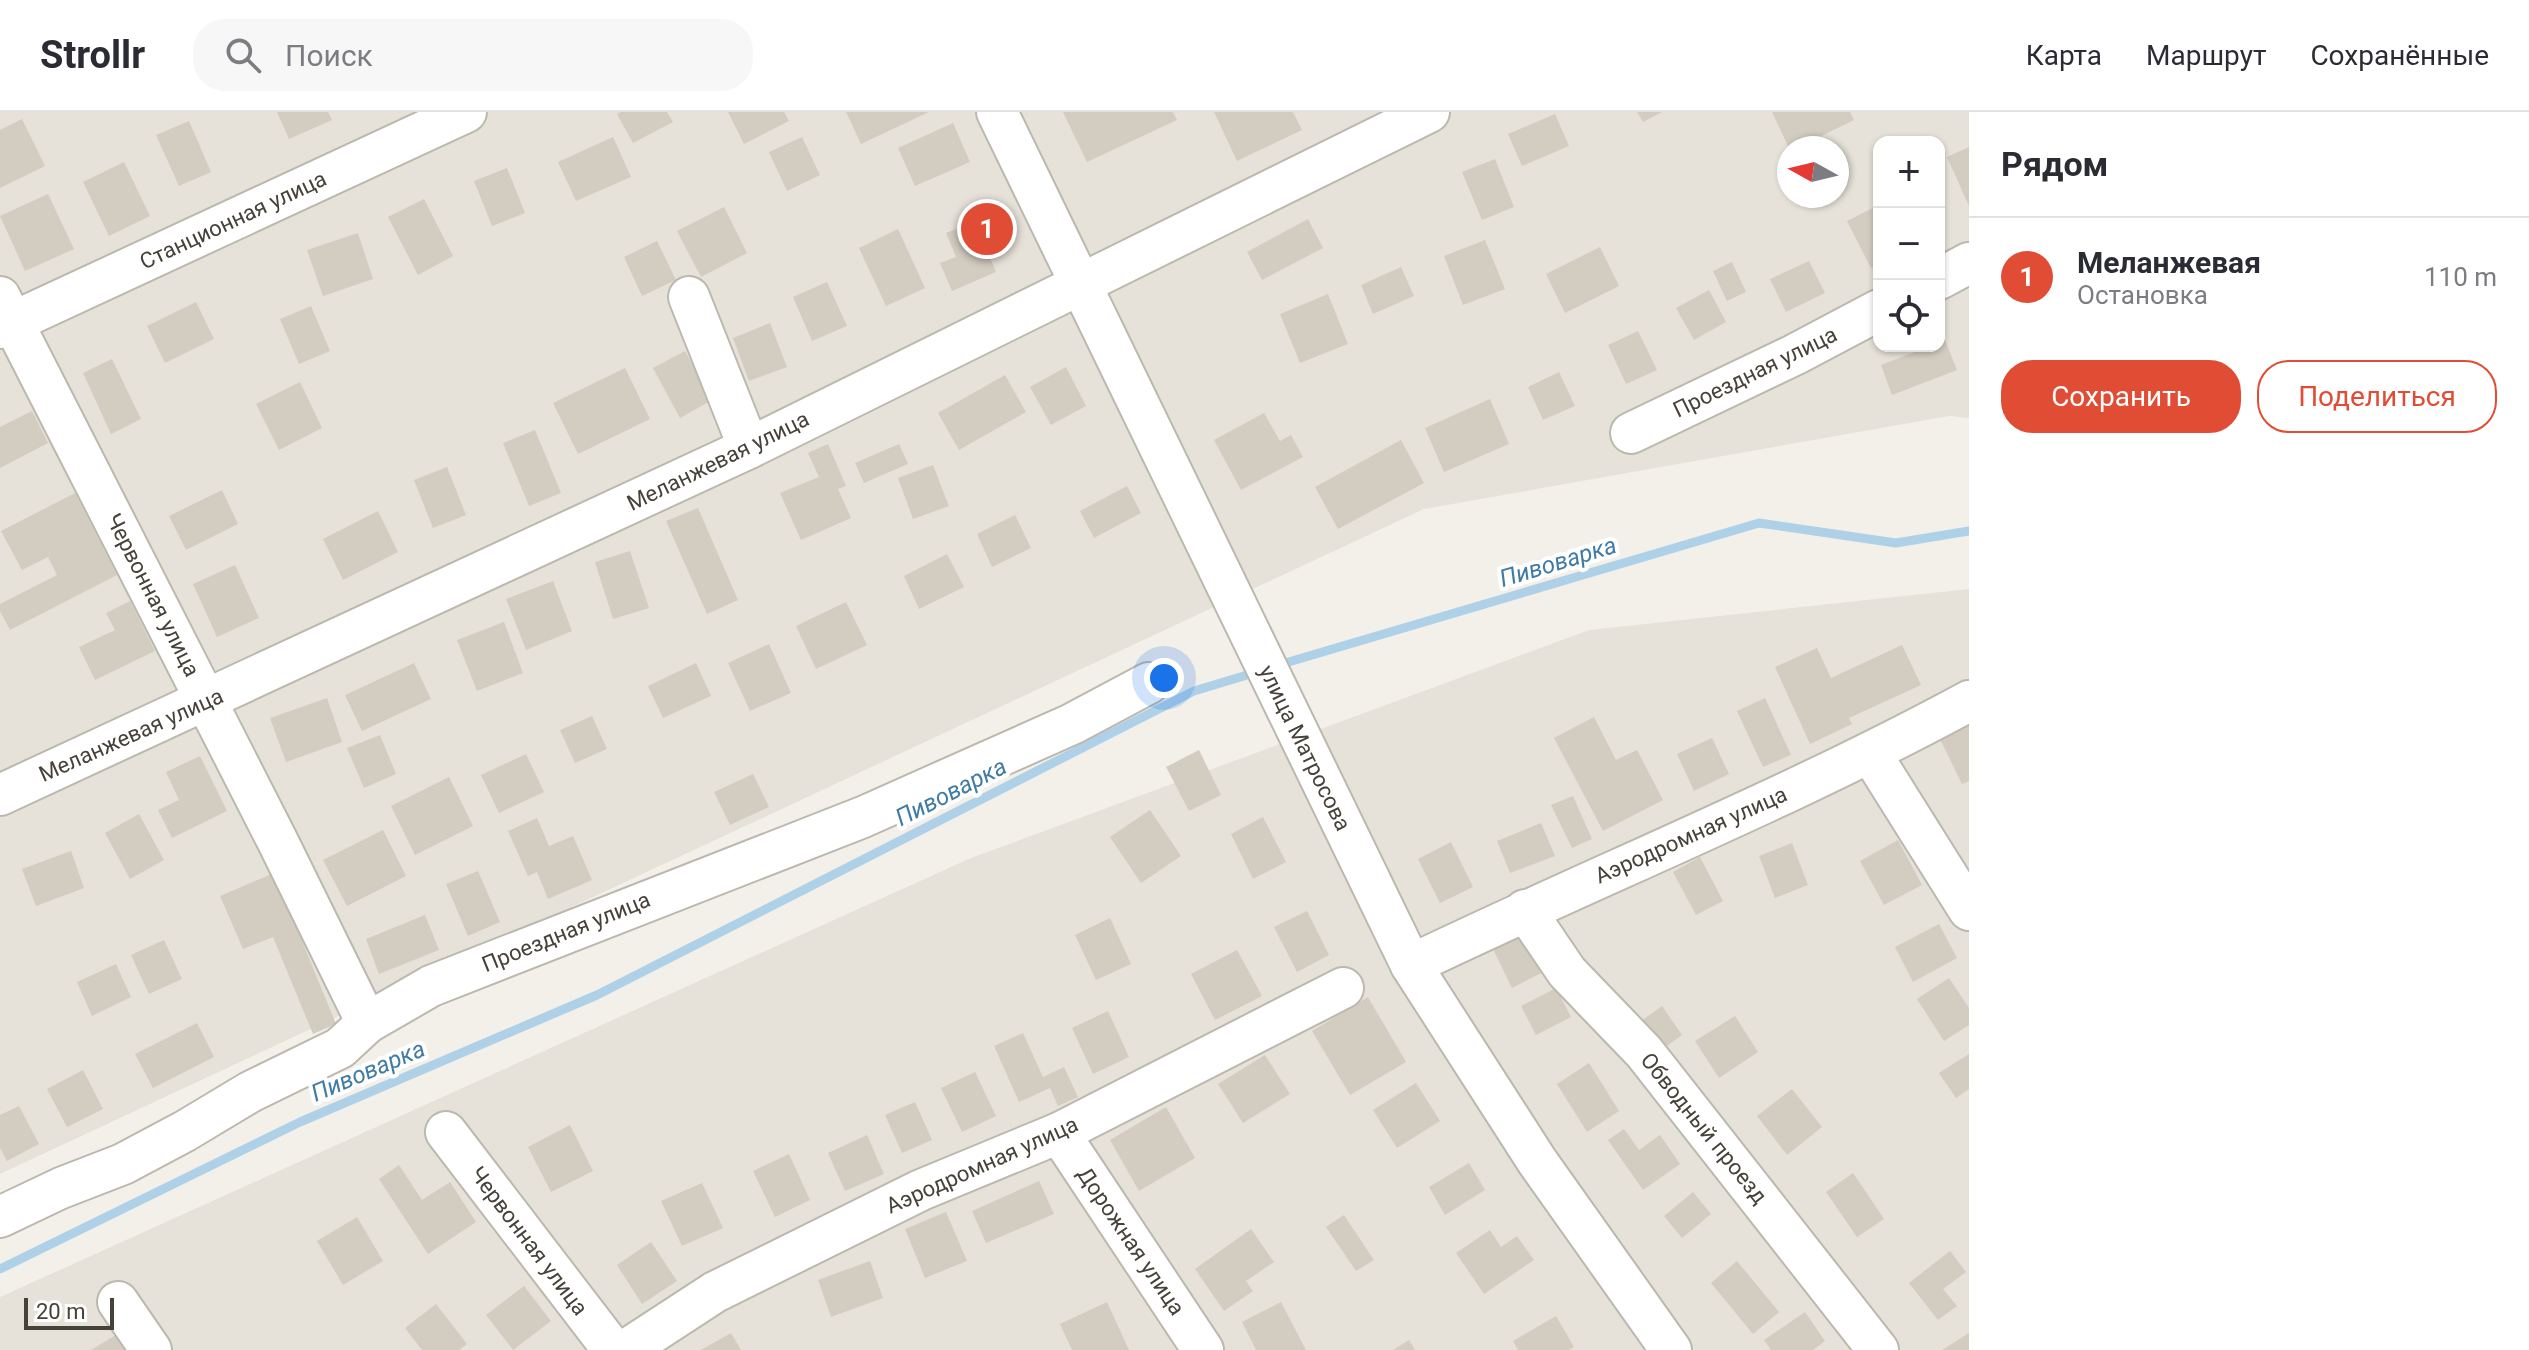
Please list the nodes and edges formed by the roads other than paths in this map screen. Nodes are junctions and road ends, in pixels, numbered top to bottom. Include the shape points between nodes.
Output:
1 (466, 112) edge
2 (997, 112) edge
3 (1429, 112) edge
4 (1969, 263) edge
5 (1945, 276) edge
6 (1080, 284) junction
7 (689, 297) dead end
8 (1873, 313) edge
9 (4, 316) edge
10 (1631, 433) dead end
11 (749, 448) junction
12 (1149, 683) dead end
13 (207, 701) junction
14 (1969, 701) edge
15 (1871, 754) junction
16 (0, 795) edge
17 (1525, 910) junction
18 (1969, 910) edge
19 (1411, 965) junction
20 (1343, 988) dead end
21 (367, 1023) junction
22 (446, 1132) dead end
23 (1059, 1133) junction
24 (0, 1217) edge
25 (118, 1302) dead end
26 (151, 1350) edge
27 (613, 1350) edge
28 (626, 1350) edge
29 (1203, 1350) edge
30 (1671, 1350) edge
31 (1878, 1350) edge

1 - 9 street, Станционная улица
2 - 6 street, улица Матросова
3 - 6 street, Меланжевая улица
4 - 5 street
6 - 11 street, Меланжевая улица
6 - 19 street, улица Матросова
7 - 11 street
8 - 10 street, Проездная улица
9 - 13 street, Червонная улица
11 - 13 street, Меланжевая улица
12 - 21 street, Проездная улица via 1072,724 863,817 431,986
13 - 16 street, Меланжевая улица
13 - 21 street, Червонная улица
14 - 15 street, Аэродромная улица
15 - 17 street, Аэродромная улица
15 - 18 street
17 - 19 street, Аэродромная улица
17 - 31 street, Обводный проезд via 1567,972 1644,1052
19 - 30 street, улица Матросова via 1537,1161
20 - 23 street, Аэродромная улица
21 - 24 street, Проездная улица via 340,1048 148,1151
22 - 27 street, Червонная улица
23 - 28 street, Аэродромная улица via 921,1190 715,1292
23 - 29 street, Дорожная улица
25 - 26 street

